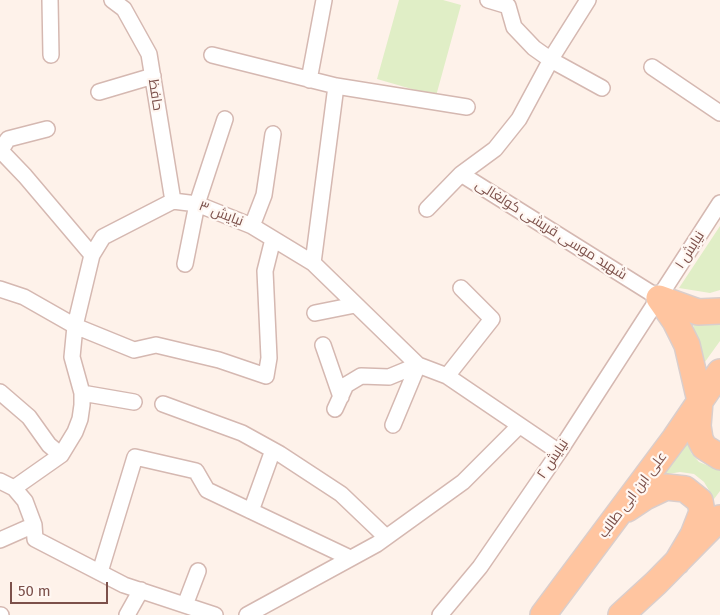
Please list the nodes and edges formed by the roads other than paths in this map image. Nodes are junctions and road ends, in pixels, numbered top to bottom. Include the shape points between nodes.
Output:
1 (50, 0) edge
2 (112, 0) edge
3 (324, 0) edge
4 (488, 0) edge
5 (588, 0) edge
6 (51, 55) dead end
7 (212, 55) dead end
8 (551, 60) junction
9 (652, 67) dead end
10 (153, 76) junction
11 (309, 80) junction
12 (336, 86) junction
13 (602, 88) dead end
14 (100, 92) dead end
15 (467, 108) dead end
16 (720, 113) edge
17 (225, 119) dead end
18 (47, 129) dead end
19 (272, 134) dead end
20 (0, 149) edge
21 (461, 174) junction
22 (173, 201) junction
23 (720, 203) edge
24 (197, 204) junction
25 (427, 209) dead end
26 (252, 226) junction
27 (273, 239) junction
28 (92, 256) junction
29 (313, 263) junction
30 (184, 264) dead end
31 (460, 288) dead end
32 (0, 289) edge
33 (659, 298) junction
34 (355, 305) junction
35 (720, 311) edge
36 (315, 313) dead end
37 (75, 326) junction
38 (322, 345) dead end
39 (418, 365) junction
40 (720, 372) edge
41 (447, 376) junction
42 (0, 392) edge
43 (82, 393) junction
44 (700, 401) junction
45 (134, 402) dead end
46 (163, 404) dead end
47 (393, 425) dead end
48 (519, 426) junction
49 (273, 450) junction
50 (558, 452) junction
51 (61, 455) junction
52 (720, 457) edge
53 (0, 480) edge
54 (14, 488) junction
55 (251, 511) junction
56 (618, 516) junction
57 (720, 518) edge
58 (34, 525) junction
59 (386, 537) junction
60 (0, 540) edge
61 (350, 558) junction
62 (677, 562) junction
63 (198, 571) dead end
64 (100, 572) junction
65 (141, 590) junction
66 (185, 605) junction
67 (127, 615) edge
68 (215, 615) edge
69 (247, 615) edge
70 (440, 615) edge
71 (543, 615) edge
72 (621, 615) edge

1 - 6 street
2 - 10 street, حافظ via 124,9 135,28 149,54
3 - 11 street
4 - 8 street via 508,6 514,27
5 - 8 street, شهید موسی قریشی کولغالی
7 - 11 street
8 - 13 street
8 - 21 street, شهید موسی قریشی کولغالی via 519,119 496,149
9 - 16 street
10 - 14 street
10 - 22 street, حافظ
11 - 12 street
12 - 15 street
12 - 29 street
17 - 24 street
18 - 20 street via 8,139
19 - 26 street via 264,195
20 - 28 street
21 - 25 street
21 - 33 street, شهید موسی قریشی کولغالی
22 - 24 street, نیایش ۳
22 - 28 street via 103,237
23 - 33 street, نیایش ۱
24 - 26 street, نیایش ۳
24 - 30 street
26 - 27 street, نیایش ۳
27 - 29 street, نیایش ۳
27 - 37 street via 265,271 269,358 266,376 219,360 156,345 134,350
28 - 37 street
29 - 34 street, نیایش ۳
31 - 41 street via 492,319
32 - 37 street via 24,296
33 - 35 main road via 698,312
33 - 44 main road via 687,345
33 - 50 street, نیایش ۲
34 - 36 street
34 - 39 street, نیایش ۳
37 - 43 street via 72,357
38 - 39 street via 338,403 346,385 362,376 389,377
39 - 41 street, نیایش ۳
39 - 47 street
40 - 44 main road, علی ابن ابی طالب
41 - 48 street, نیایش ۳
42 - 51 street via 30,417 48,445
43 - 45 street
43 - 51 street via 80,419
44 - 52 main road via 700,439 704,447
44 - 56 main road, علی ابن ابی طالب
46 - 49 street via 242,433
48 - 50 street, نیایش ۳
48 - 59 street via 463,482
49 - 55 street
49 - 59 street via 342,494
50 - 70 street, نیایش ۲ via 480,566
51 - 54 street
53 - 54 street
54 - 58 street via 25,501
55 - 61 street
55 - 64 street via 207,490 196,471 135,457
56 - 62 main road via 666,487 684,488 700,501 702,512
56 - 71 main road, علی ابن ابی طالب
57 - 62 main road
58 - 60 street
58 - 64 street via 35,539
59 - 61 street
61 - 69 street
62 - 72 main road
63 - 66 street
64 - 65 street
65 - 66 street
65 - 67 street
66 - 68 street

